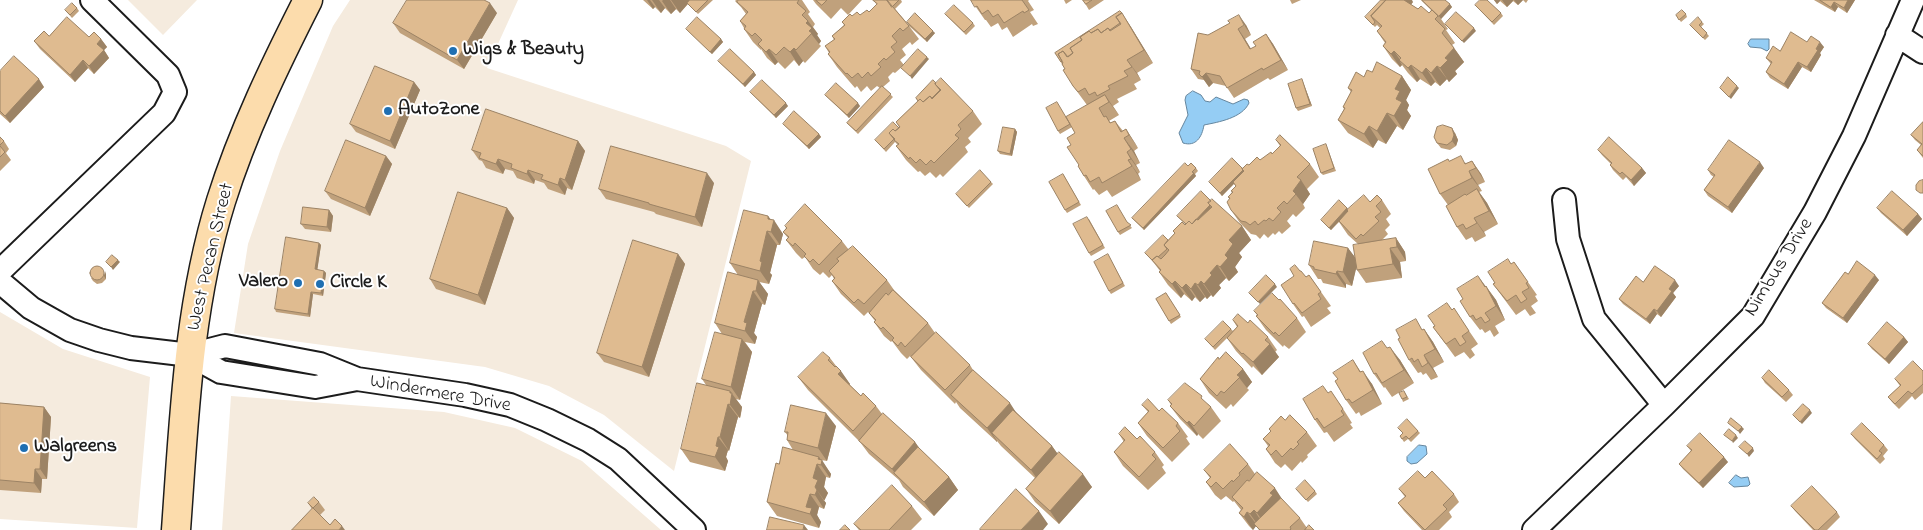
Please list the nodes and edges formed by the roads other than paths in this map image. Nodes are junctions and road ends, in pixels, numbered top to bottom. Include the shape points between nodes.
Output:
1 (92, 0) edge
2 (308, 0) edge
3 (1913, 0) edge
4 (1897, 35) junction
5 (1923, 52) edge
6 (1564, 200) dead end
7 (0, 271) edge
8 (0, 282) edge
9 (190, 356) junction
10 (1664, 405) junction
11 (176, 530) edge
12 (694, 530) edge
13 (1534, 530) edge

1 - 7 street via 168,75 175,92 164,113
2 - 9 main road, West Pecan Street via 245,135 221,202 203,276
3 - 4 street, Nimbus Drive
4 - 5 street
4 - 10 street, Nimbus Drive via 1854,136 1815,212 1753,316
6 - 10 street via 1568,239 1594,319
8 - 9 street, Windermere Drive via 31,308 70,330 132,348
9 - 11 main road, West Pecan Street
9 - 12 street, Windermere Drive via 221,372 316,387 357,379 465,395 510,406 588,440 618,460
10 - 13 street, Nimbus Drive

